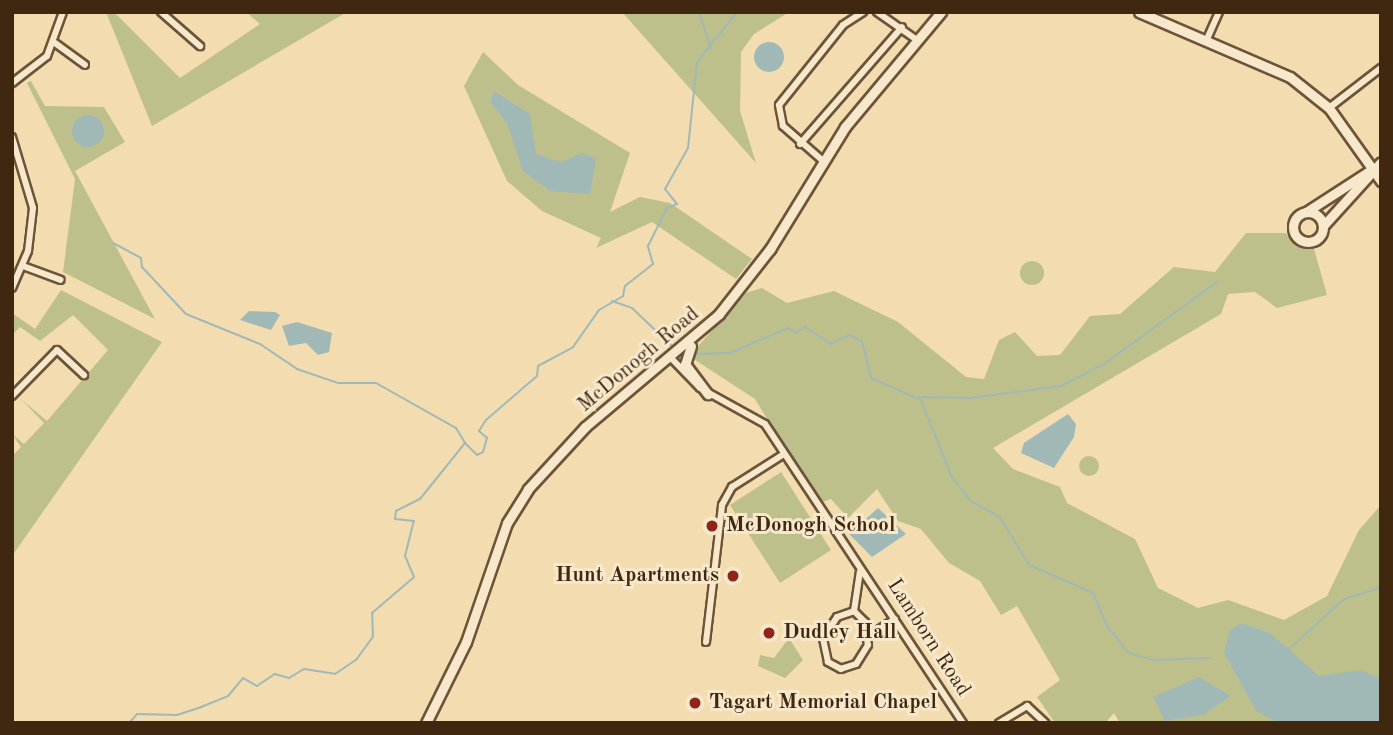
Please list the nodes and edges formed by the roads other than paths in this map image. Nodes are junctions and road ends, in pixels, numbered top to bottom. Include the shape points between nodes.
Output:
1 (63, 12) edge
2 (161, 12) edge
3 (863, 12) edge
4 (877, 12) edge
5 (936, 12) edge
6 (942, 12) edge
7 (1139, 12) edge
8 (1219, 12) edge
9 (902, 27) junction
10 (926, 30) junction
11 (1208, 39) junction
12 (917, 40) junction
13 (55, 43) junction
14 (200, 47) dead end
15 (85, 65) dead end
16 (1381, 68) edge
17 (12, 83) edge
18 (1329, 107) junction
19 (12, 137) edge
20 (800, 144) junction
21 (21, 154) junction
22 (12, 159) edge
23 (822, 160) junction
24 (1377, 165) edge
25 (1381, 181) edge
26 (1306, 212) junction
27 (1323, 226) junction
28 (23, 266) junction
29 (61, 280) dead end
30 (12, 288) edge
31 (697, 338) junction
32 (672, 359) junction
33 (83, 375) dead end
34 (708, 394) junction
35 (12, 396) edge
36 (784, 454) junction
37 (860, 571) junction
38 (853, 611) junction
39 (895, 619) junction
40 (869, 636) junction
41 (706, 642) dead end
42 (426, 723) edge
43 (963, 723) edge
44 (999, 723) edge
45 (1045, 723) edge

1 - 13 street
2 - 14 street
3 - 20 street via 843,25 781,97 779,119
4 - 9 street
5 - 10 main road
6 - 10 main road, McDonogh Road
7 - 11 main road
8 - 11 street
9 - 12 street
9 - 20 street
10 - 12 main road, McDonogh Road
11 - 18 main road via 1274,67
12 - 23 main road, McDonogh Road
13 - 15 street
13 - 17 street via 40,64
16 - 18 street
18 - 24 main road
19 - 21 street
20 - 23 street
21 - 22 street
21 - 28 street via 33,208
23 - 31 main road, McDonogh Road via 761,262
24 - 25 main road
24 - 26 main road
24 - 27 main road
26 - 27 main road
26 - 27 main road via 1293,222 1298,238 1315,240
28 - 29 street
28 - 30 street
31 - 32 main road, McDonogh Road
31 - 34 main road via 685,364
32 - 34 street, Lamborn Road
32 - 42 main road, McDonogh Road via 574,438 518,502 466,642
33 - 35 street via 57,350
34 - 36 street, Lamborn Road via 756,416
36 - 37 street, Lamborn Road
36 - 41 street via 732,488 722,505
37 - 38 street
37 - 39 street, Lamborn Road
38 - 40 street
38 - 40 street via 837,617 824,634 828,662 841,669 856,664
39 - 40 street
39 - 43 street, Lamborn Road
44 - 45 street via 1027,706

